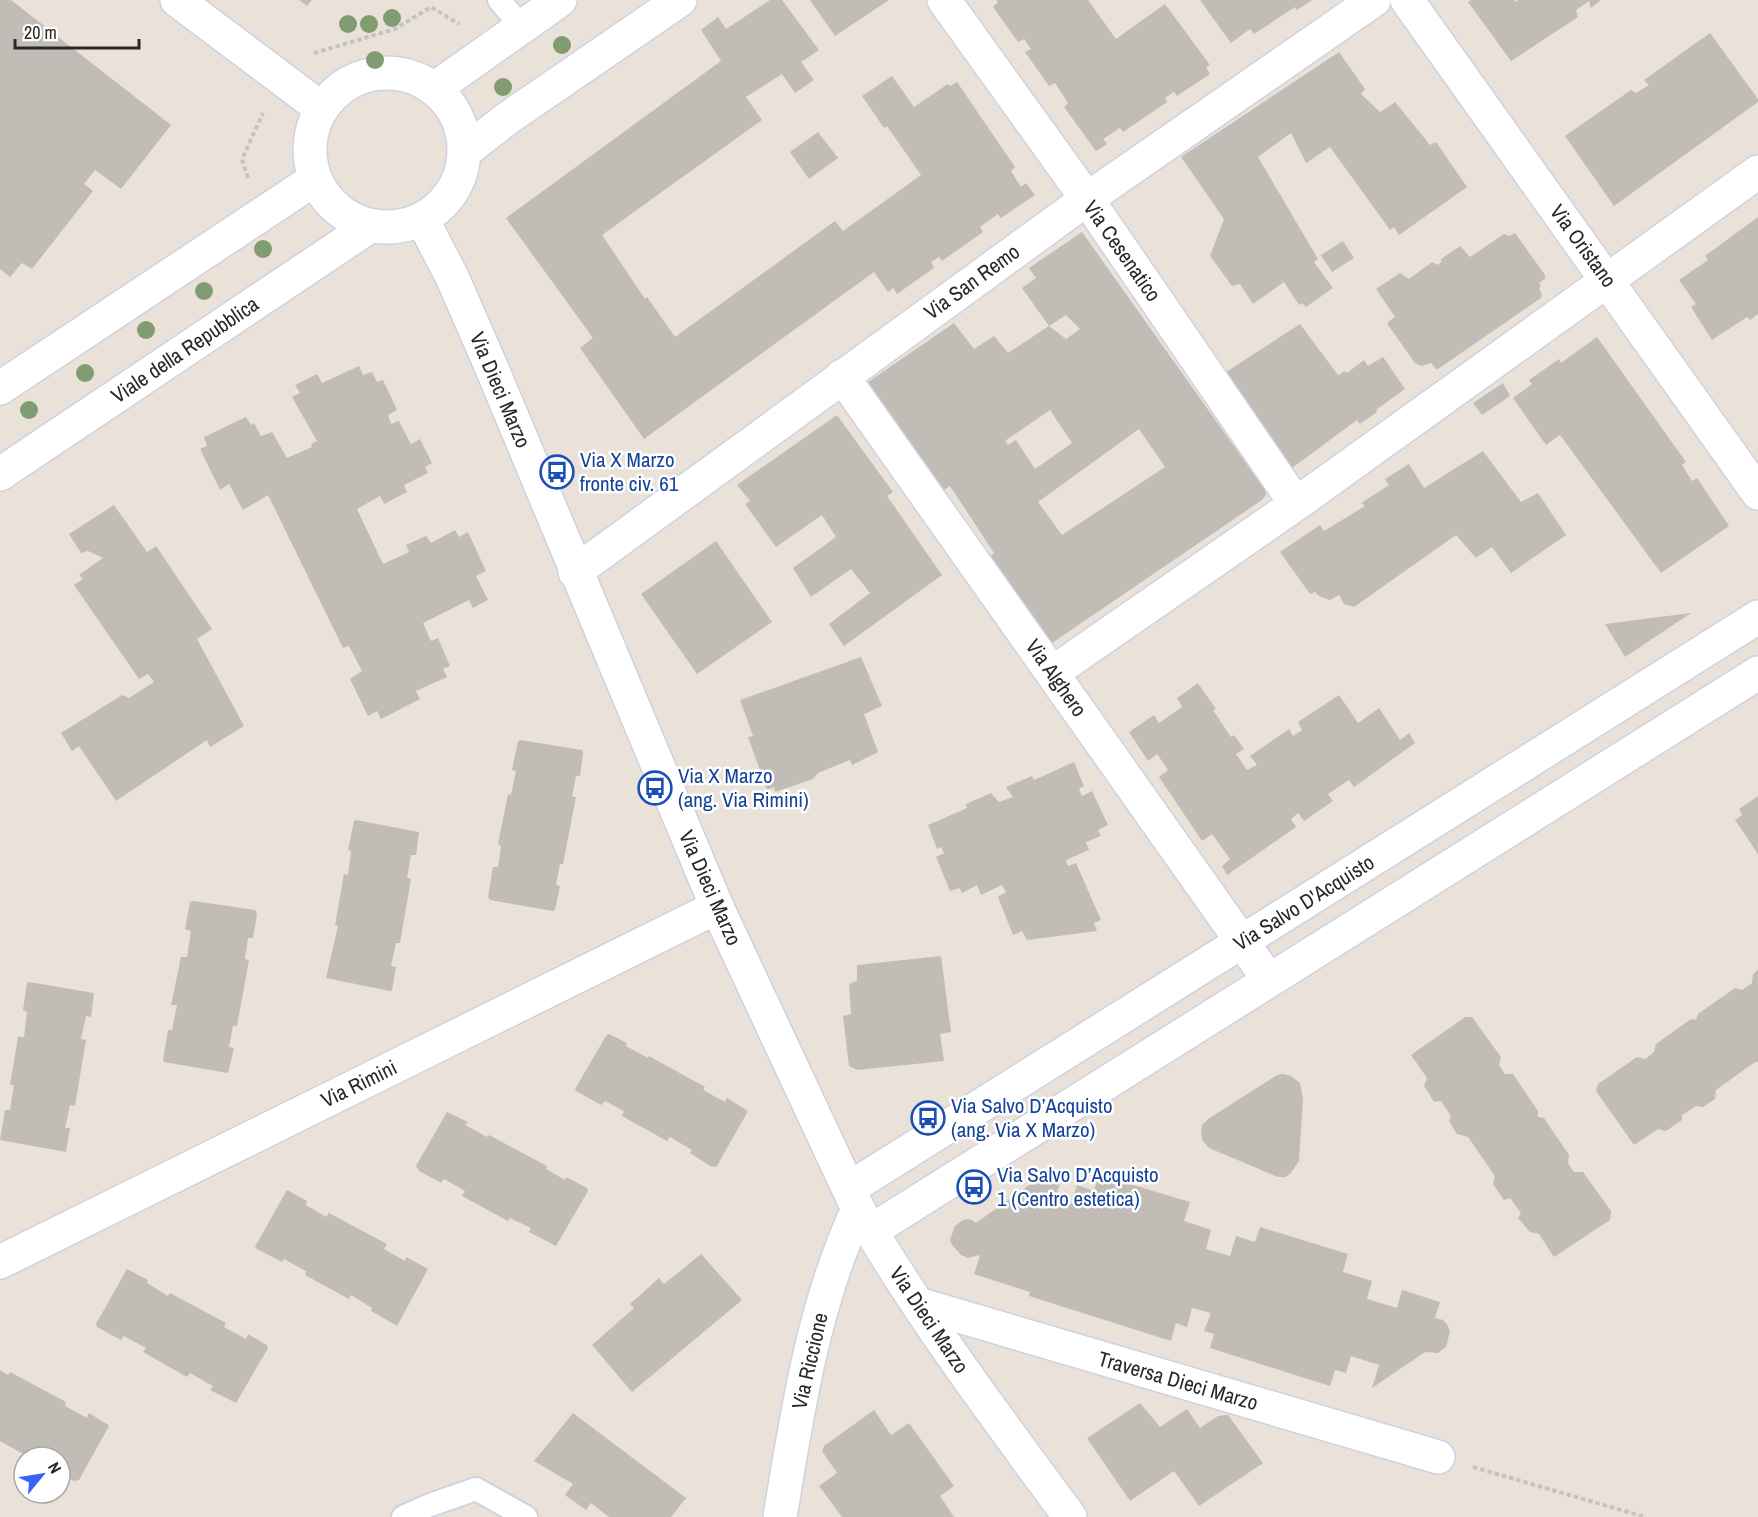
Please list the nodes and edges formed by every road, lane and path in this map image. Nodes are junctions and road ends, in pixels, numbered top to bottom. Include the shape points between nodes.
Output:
1 (177, 0) edge
2 (499, 0) edge
3 (561, 0) edge
4 (680, 0) edge
5 (944, 0) edge
6 (1374, 0) edge
7 (1407, 0) edge
8 (464, 27) dead end
9 (522, 27) junction
10 (310, 55) dead end
11 (434, 89) junction
12 (322, 109) junction
13 (264, 110) dead end
14 (464, 152) junction
15 (1758, 171) edge
16 (315, 179) junction
17 (249, 180) dead end
18 (1087, 199) junction
19 (422, 219) junction
20 (370, 226) junction
21 (1607, 280) junction
22 (842, 376) junction
23 (0, 388) edge
24 (0, 474) edge
25 (1758, 493) edge
26 (1296, 504) junction
27 (575, 572) junction
28 (1758, 616) edge
29 (1052, 672) junction
30 (1758, 673) edge
31 (717, 907) junction
32 (1242, 941) junction
33 (1269, 980) junction
34 (859, 1209) junction
35 (0, 1262) edge
36 (918, 1304) junction
37 (1438, 1457) joint
38 (403, 1517) edge
39 (526, 1517) edge
40 (780, 1517) edge
41 (1070, 1517) edge
42 (1645, 1517) edge

1 - 12 street
2 - 9 lane
3 - 9 street
4 - 14 street
5 - 18 street, Via Cesenatico
6 - 18 street, Via San Remo
7 - 21 street, Via Oristano
8 - 10 path via 431,7 395,29
9 - 11 street
11 - 12 street via 400,74 378,73 337,91
11 - 14 street via 457,119
12 - 16 street via 312,132 309,157
13 - 17 path via 242,159
14 - 19 street via 460,174 450,195
15 - 21 street
16 - 20 street via 328,200 347,216
16 - 23 street
18 - 22 street, Via San Remo
18 - 26 street, Via Cesenatico
19 - 20 street via 396,227
19 - 27 street, Via Dieci Marzo via 452,277
20 - 24 street, Viale della Repubblica
21 - 25 street, Via Oristano
21 - 26 street
22 - 27 street, Via San Remo
22 - 29 street, Via Alghero
26 - 29 street
27 - 31 street, Via Dieci Marzo
28 - 32 street, Via Salvo D'Acquisto
29 - 32 street, Via Alghero
30 - 33 street
31 - 34 street, Via Dieci Marzo
31 - 35 street, Via Rimini
32 - 33 street, Via Alghero
32 - 34 street, Via Salvo D'Acquisto
33 - 34 street
34 - 36 street, Via Dieci Marzo
34 - 40 street, Via Riccione via 845,1238 821,1312 800,1396
36 - 37 street, Traversa Dieci Marzo
36 - 41 street, Via Dieci Marzo
37 - 42 path
38 - 39 lane via 476,1489

